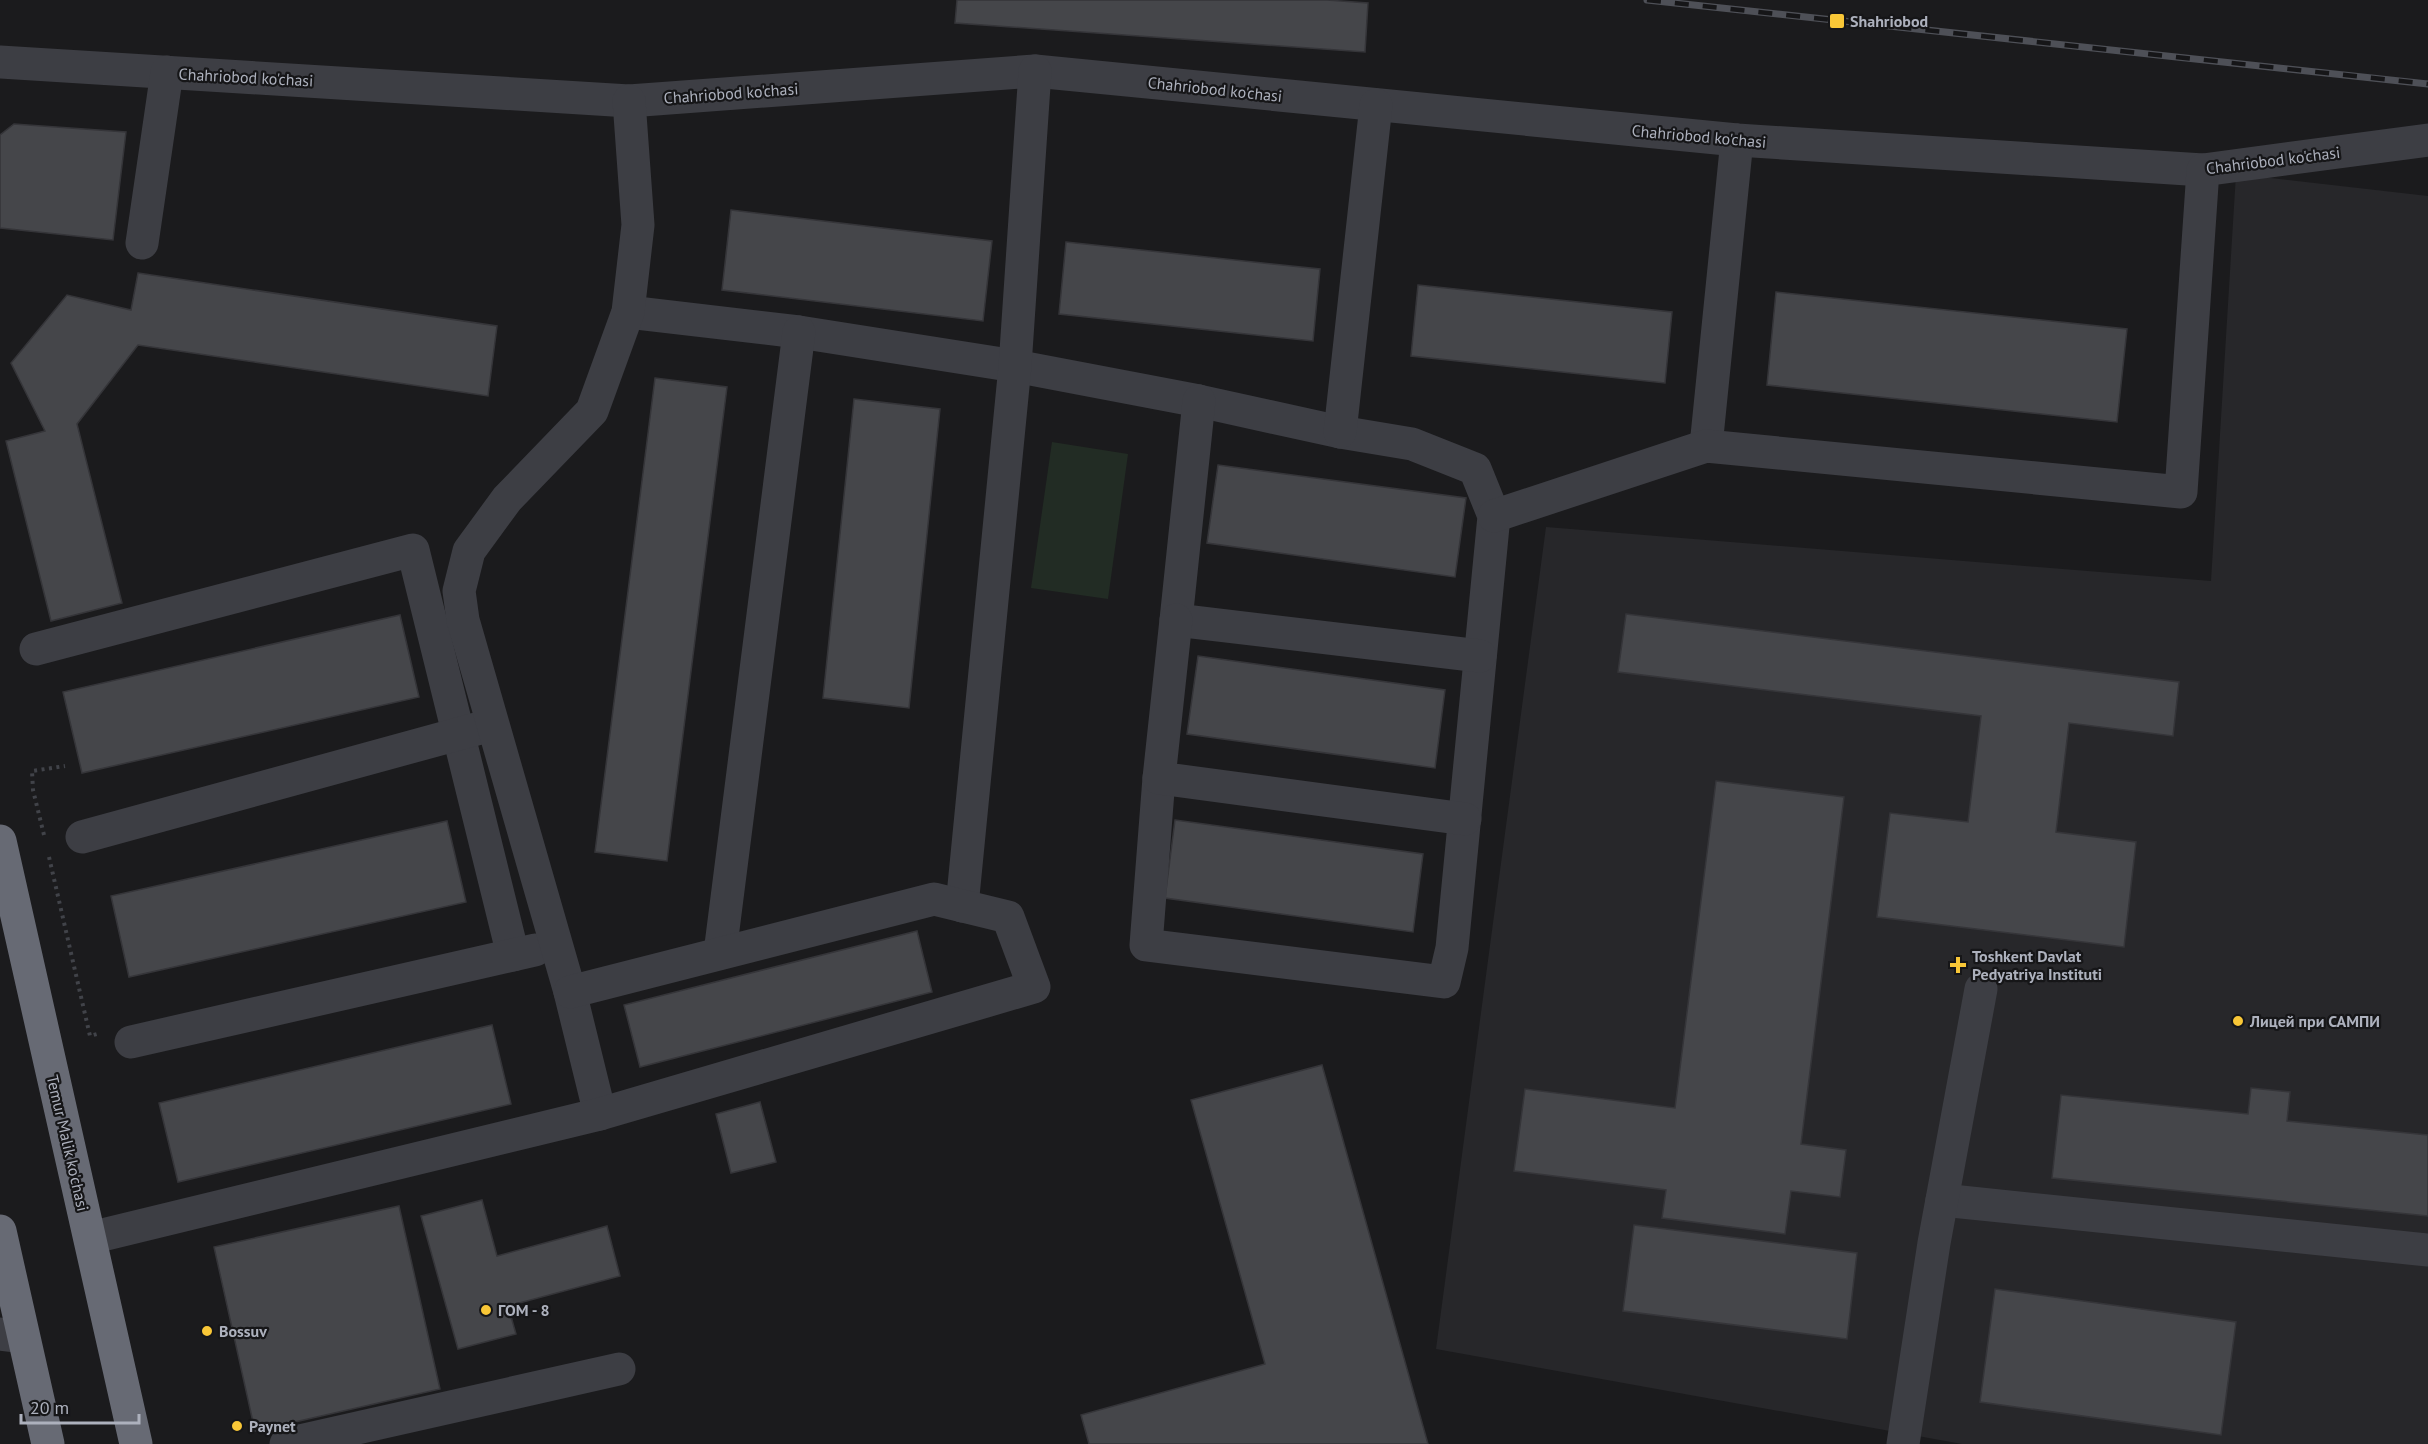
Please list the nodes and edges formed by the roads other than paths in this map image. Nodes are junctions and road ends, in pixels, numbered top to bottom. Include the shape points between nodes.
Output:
1 (0, 62) edge
2 (1035, 71) junction
3 (167, 72) junction
4 (629, 101) junction
5 (1376, 105) junction
6 (1737, 140) junction
7 (2428, 140) edge
8 (2203, 170) junction
9 (142, 243) dead end
10 (628, 312) junction
11 (799, 332) junction
12 (1015, 366) junction
13 (1199, 401) junction
14 (1340, 432) junction
15 (1707, 446) junction
16 (1494, 516) junction
17 (1176, 620) junction
18 (36, 649) dead end
19 (1480, 656) junction
20 (493, 724) junction
21 (458, 734) junction
22 (1160, 778) junction
23 (1465, 819) junction
24 (82, 837) dead end
25 (0, 841) edge
26 (962, 906) junction
27 (557, 945) junction
28 (720, 953) junction
29 (513, 955) junction
30 (1981, 989) dead end
31 (570, 992) junction
32 (131, 1042) dead end
33 (600, 1114) junction
34 (1942, 1200) junction
35 (0, 1231) edge
36 (90, 1238) junction
37 (2428, 1250) edge
38 (11, 1336) edge
39 (619, 1369) dead end
40 (48, 1444) edge
41 (136, 1444) edge
42 (286, 1444) edge
43 (1903, 1444) edge

1 - 3 street, Chahriobod ko'chasi
2 - 4 street, Chahriobod ko'chasi
2 - 5 street, Chahriobod ko'chasi
2 - 12 street
3 - 4 street, Chahriobod ko'chasi
3 - 9 street
4 - 10 street via 638,225
5 - 6 street, Chahriobod ko'chasi
5 - 14 street
6 - 8 street, Chahriobod ko'chasi
6 - 15 street
7 - 8 street, Chahriobod ko'chasi
8 - 15 street via 2181,492
10 - 11 street
10 - 20 street via 592,411 507,500 469,551 459,591 463,620
11 - 12 street
11 - 28 street
12 - 13 street
12 - 26 street
13 - 14 street
13 - 17 street
14 - 16 street via 1412,444 1475,470
15 - 16 street
16 - 19 street
17 - 19 street
17 - 22 street
18 - 21 street via 412,550
19 - 23 street
20 - 21 street
20 - 27 street
21 - 24 street
21 - 29 street
22 - 23 street
22 - 23 street via 1146,945 1443,982 1452,948
25 - 36 highway, Temur Malik ko'chasi
26 - 28 street via 934,899
26 - 33 street via 1008,917 1034,987
27 - 29 street
27 - 31 street
28 - 31 street
29 - 32 street
30 - 34 street
31 - 33 street
33 - 36 street
34 - 37 street
34 - 43 street
35 - 38 highway
36 - 41 highway, Temur Malik ko'chasi
38 - 40 highway
39 - 42 street

